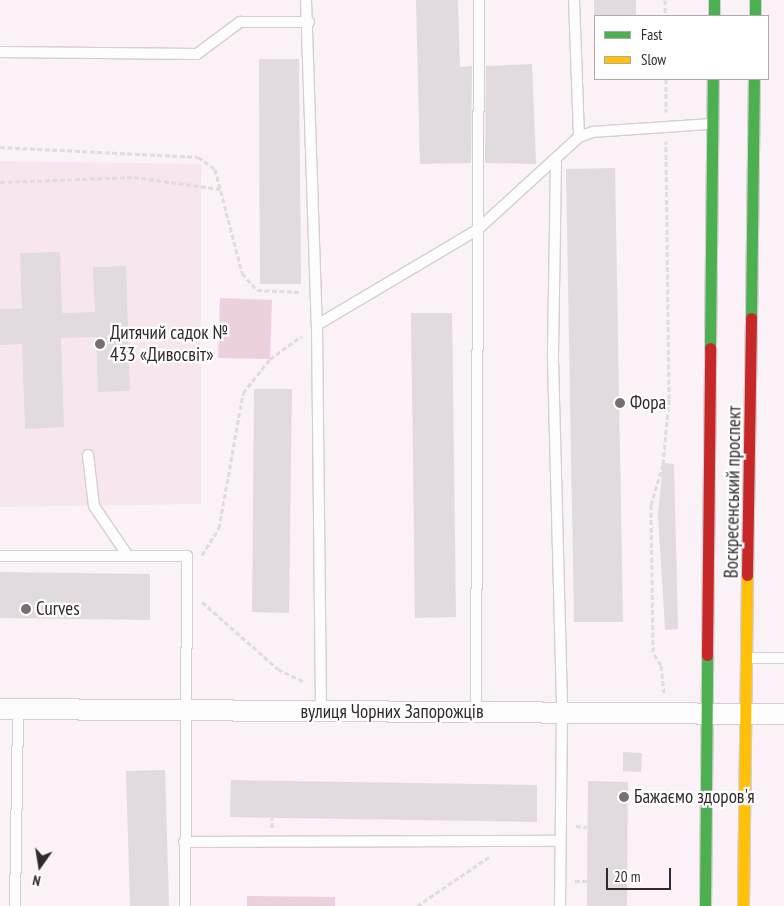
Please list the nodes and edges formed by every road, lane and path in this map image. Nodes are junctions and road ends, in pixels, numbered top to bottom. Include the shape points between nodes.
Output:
1 (306, 0) edge
2 (479, 0) edge
3 (574, 0) edge
4 (665, 0) edge
5 (714, 0) edge
6 (755, 0) edge
7 (665, 15) edge
8 (714, 15) edge
9 (755, 15) edge
10 (309, 22) junction
11 (0, 52) edge
12 (666, 80) edge
13 (713, 80) edge
14 (754, 80) edge
15 (712, 124) junction
16 (666, 127) junction
17 (579, 137) junction
18 (0, 147) edge
19 (556, 162) junction
20 (0, 182) edge
21 (220, 189) junction
22 (477, 230) junction
23 (316, 293) junction
24 (317, 325) junction
25 (88, 455) dead end
26 (0, 556) edge
27 (128, 556) junction
28 (187, 556) junction
29 (187, 592) junction
30 (749, 658) junction
31 (784, 658) edge
32 (321, 690) junction
33 (665, 698) dead end
34 (9, 709) edge
35 (186, 710) junction
36 (321, 712) junction
37 (476, 713) junction
38 (562, 713) junction
39 (707, 714) junction
40 (748, 714) junction
41 (784, 714) edge
42 (560, 841) junction
43 (184, 842) junction
44 (510, 843) junction
45 (15, 906) edge
46 (185, 906) edge
47 (417, 906) edge
48 (560, 906) edge
49 (705, 906) edge
50 (744, 906) edge

1 - 10 lane
2 - 22 lane
3 - 17 lane
4 - 7 path
5 - 8 main road
6 - 9 main road
10 - 11 lane via 240,22 197,54
10 - 23 lane
12 - 16 path
13 - 15 main road, Воскресенський проспект
14 - 30 main road, Воскресенський проспект
15 - 16 lane
15 - 39 main road, Воскресенський проспект
16 - 17 lane via 593,132
16 - 33 path via 669,399 663,464 651,505 653,652 661,665
17 - 19 lane
18 - 21 path via 198,157 215,169
19 - 22 lane
19 - 38 lane via 553,360
20 - 21 path via 134,177
21 - 23 path via 247,278 257,290
22 - 24 lane
22 - 37 lane
23 - 24 lane
24 - 28 path via 270,359 243,393 219,528 205,555
24 - 32 lane
25 - 27 lane via 94,506
26 - 27 lane
27 - 28 lane
28 - 29 lane
29 - 32 path via 214,610 278,669
29 - 35 lane
30 - 31 lane
30 - 40 main road, Воскресенський проспект
32 - 36 lane
34 - 35 street, вулиця Чорних Запорожців
34 - 45 lane
35 - 36 street, вулиця Чорних Запорожців
35 - 43 lane
36 - 37 street, вулиця Чорних Запорожців
37 - 38 street, вулиця Чорних Запорожців
38 - 39 street, вулиця Чорних Запорожців
38 - 42 lane
39 - 40 street, вулиця Чорних Запорожців
39 - 49 main road, Воскресенський проспект
40 - 41 street, вулиця Чорних Запорожців
40 - 50 main road, Воскресенський проспект
42 - 44 lane
42 - 48 lane
43 - 44 lane
43 - 46 lane
44 - 47 path

